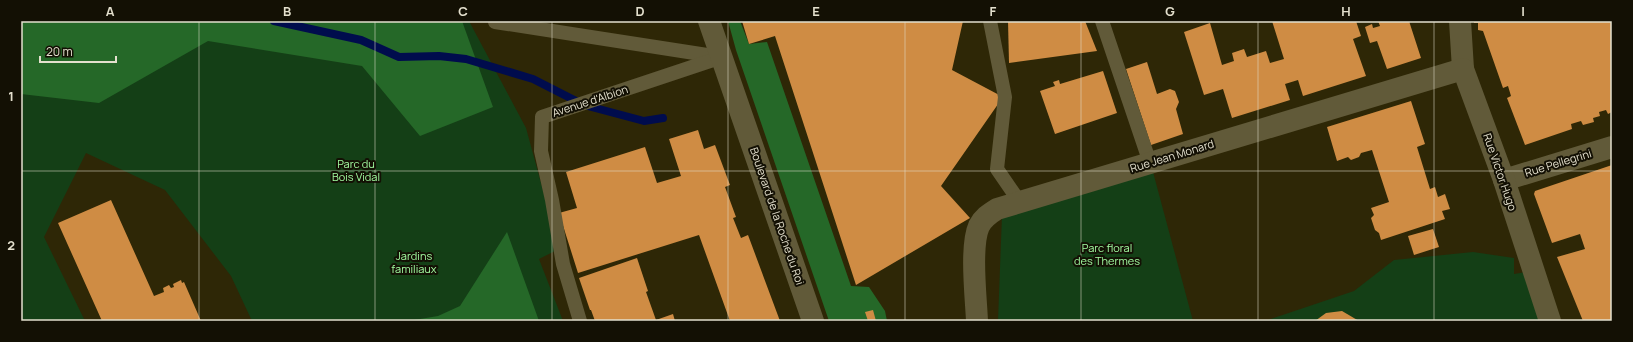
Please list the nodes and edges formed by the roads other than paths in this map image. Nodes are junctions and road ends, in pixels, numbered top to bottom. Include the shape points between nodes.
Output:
1 (709, 21) edge
2 (990, 21) edge
3 (1102, 21) edge
4 (1460, 21) edge
5 (495, 22) edge
6 (722, 57) junction
7 (1463, 69) junction
8 (1612, 147) edge
9 (1150, 162) junction
10 (1504, 180) junction
11 (1020, 201) junction
12 (580, 321) edge
13 (813, 321) edge
14 (977, 321) edge
15 (1550, 321) edge

1 - 6 street, Boulevard de la Roche du Roi
2 - 11 lane via 1005,97 997,169
3 - 9 lane
4 - 7 street, Rue Victor Hugo
5 - 6 lane
6 - 12 lane, Avenue d'Albion via 542,117 541,151 563,264
6 - 13 street, Boulevard de la Roche du Roi
7 - 9 street, Rue Jean Monard
7 - 10 street, Rue Victor Hugo
8 - 10 street, Rue Pellegrini
9 - 11 street, Rue Jean Monard
10 - 15 street, Rue Victor Hugo
11 - 14 street, Rue Jean Monard via 996,209 979,226 975,247

